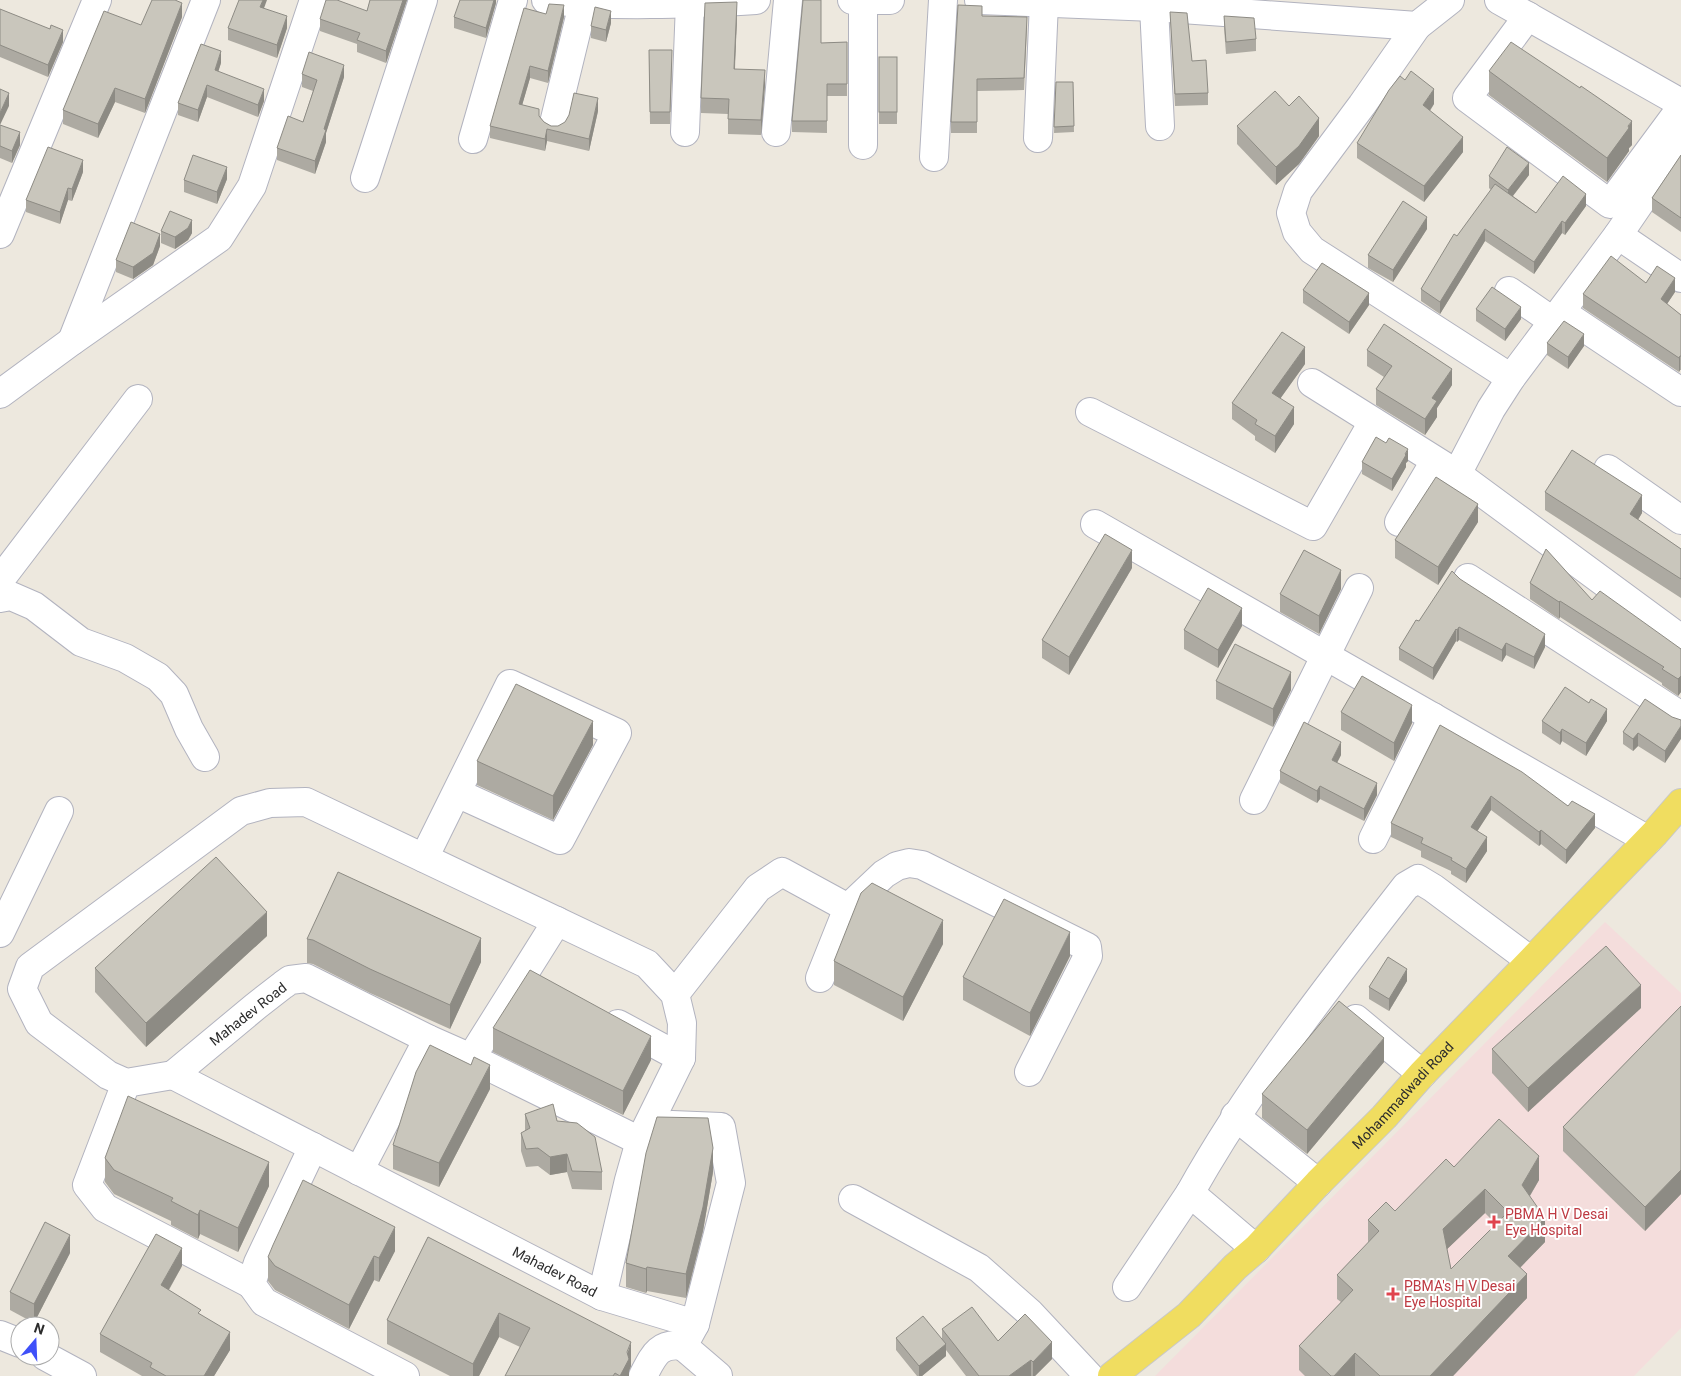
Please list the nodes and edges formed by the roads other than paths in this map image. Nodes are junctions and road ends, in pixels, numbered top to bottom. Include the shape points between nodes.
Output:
1 (97, 0) edge
2 (206, 0) edge
3 (314, 0) edge
4 (423, 0) edge
5 (513, 0) edge
6 (546, 0) edge
7 (756, 0) edge
8 (788, 0) edge
9 (852, 0) edge
10 (863, 0) edge
11 (890, 0) edge
12 (943, 0) edge
13 (979, 0) edge
14 (1450, 0) edge
15 (1499, 0) edge
16 (690, 3) junction
17 (1044, 3) junction
18 (583, 4) junction
19 (1154, 8) junction
20 (1528, 16) junction
21 (1417, 26) junction
22 (1681, 103) edge
23 (1681, 108) edge
24 (554, 123) dead end
25 (1160, 126) dead end
26 (685, 132) dead end
27 (776, 132) dead end
28 (1038, 138) dead end
29 (1681, 138) edge
30 (473, 139) dead end
31 (863, 145) dead end
32 (934, 157) dead end
33 (1672, 175) edge
34 (365, 178) dead end
35 (0, 234) edge
36 (1618, 235) junction
37 (1681, 278) edge
38 (1509, 291) dead end
39 (1558, 317) junction
40 (72, 341) junction
41 (1511, 378) junction
42 (1312, 383) dead end
43 (1681, 392) edge
44 (0, 394) edge
45 (138, 399) dead end
46 (1090, 412) dead end
47 (1373, 422) junction
48 (1446, 468) junction
49 (1608, 469) dead end
50 (1681, 520) edge
51 (1399, 522) dead end
52 (1095, 524) dead end
53 (1468, 578) dead end
54 (0, 580) edge
55 (1359, 588) dead end
56 (0, 598) edge
57 (1681, 639) edge
58 (1326, 656) junction
59 (1681, 716) edge
60 (1433, 717) junction
61 (205, 756) dead end
62 (457, 793) junction
63 (1254, 800) dead end
64 (1681, 803) edge
65 (59, 810) dead end
66 (1373, 839) dead end
67 (1648, 840) junction
68 (424, 858) junction
69 (842, 905) junction
70 (558, 921) junction
71 (0, 933) edge
72 (1531, 961) junction
73 (820, 978) dead end
74 (11, 986) edge
75 (1324, 991) junction
76 (675, 994) junction
77 (594, 1012) edge
78 (428, 1039) junction
79 (471, 1058) junction
80 (681, 1058) junction
81 (1029, 1072) dead end
82 (1422, 1074) junction
83 (173, 1075) junction
84 (126, 1083) junction
85 (1235, 1116) junction
86 (644, 1133) junction
87 (312, 1147) junction
88 (359, 1171) junction
89 (1318, 1183) junction
90 (1190, 1193) junction
91 (853, 1199) dead end
92 (1256, 1249) junction
93 (251, 1284) junction
94 (1127, 1287) dead end
95 (602, 1296) junction
96 (689, 1335) junction
97 (60, 1364) edge
98 (82, 1376) edge
99 (405, 1376) edge
100 (643, 1376) edge
101 (718, 1376) edge
102 (1089, 1376) edge
103 (1112, 1376) edge

1 - 35 street
2 - 40 street
3 - 40 street via 252,186 219,238
4 - 34 street
5 - 30 street
6 - 18 street
7 - 16 street
8 - 27 street
9 - 10 street
10 - 11 street
10 - 31 street
12 - 32 street
13 - 17 street
14 - 21 street
15 - 20 street
16 - 18 street
16 - 26 street
17 - 19 street
17 - 28 street
18 - 24 street
19 - 21 street
19 - 25 street
20 - 22 street
20 - 23 street via 1467,98 1610,204
21 - 41 street via 1298,191 1292,213 1297,232 1312,250
29 - 33 street
33 - 36 street
36 - 37 street
36 - 39 street
38 - 39 street
39 - 41 street
39 - 43 street
40 - 44 street
41 - 48 street
42 - 47 street
45 - 54 street
46 - 47 street via 1313,526
47 - 48 street
48 - 51 street
48 - 57 street
49 - 50 street
52 - 58 street
53 - 59 street
55 - 58 street
56 - 61 street via 11,596 34,606 81,642 125,658 158,676 174,694
58 - 60 street
58 - 63 street
60 - 66 street
60 - 67 street
62 - 62 street via 510,684 617,733 560,840
62 - 68 street
64 - 67 main road, Mohammadwadi Road
65 - 71 street
67 - 72 main road, Mohammadwadi Road
68 - 70 street
68 - 74 street via 306,802 270,803 241,811 30,967
69 - 73 street
69 - 76 street via 782,872 758,888
69 - 81 street via 897,866 909,863 922,865 1087,948 1088,956
70 - 76 street via 647,964
70 - 79 street via 533,979
72 - 75 street via 1418,879 1406,886
72 - 82 main road, Mohammadwadi Road
74 - 84 street via 39,1023 108,1075
75 - 82 street
75 - 85 street
76 - 80 street via 682,1023
77 - 80 street
78 - 79 street, Mahadev Road
78 - 83 street, Mahadev Road via 306,978 298,978 290,980 256,1006
78 - 88 street
79 - 86 street, Mahadev Road
80 - 86 street
82 - 89 main road, Mohammadwadi Road
83 - 84 street
83 - 87 street, Mahadev Road
84 - 93 street via 86,1185 105,1208
85 - 89 street
85 - 90 street
86 - 95 street via 629,1180
86 - 96 street, Mahadev Road via 721,1127 731,1183
87 - 88 street, Mahadev Road
87 - 93 street
88 - 95 street, Mahadev Road
89 - 92 main road, Mohammadwadi Road
90 - 92 street
90 - 94 street
91 - 102 street via 979,1268 1030,1313
92 - 103 main road, Mohammadwadi Road via 1189,1315
93 - 99 street via 264,1302
95 - 96 street, Mahadev Road
96 - 100 street via 655,1354
96 - 101 street, Mahadev Road
97 - 98 street

